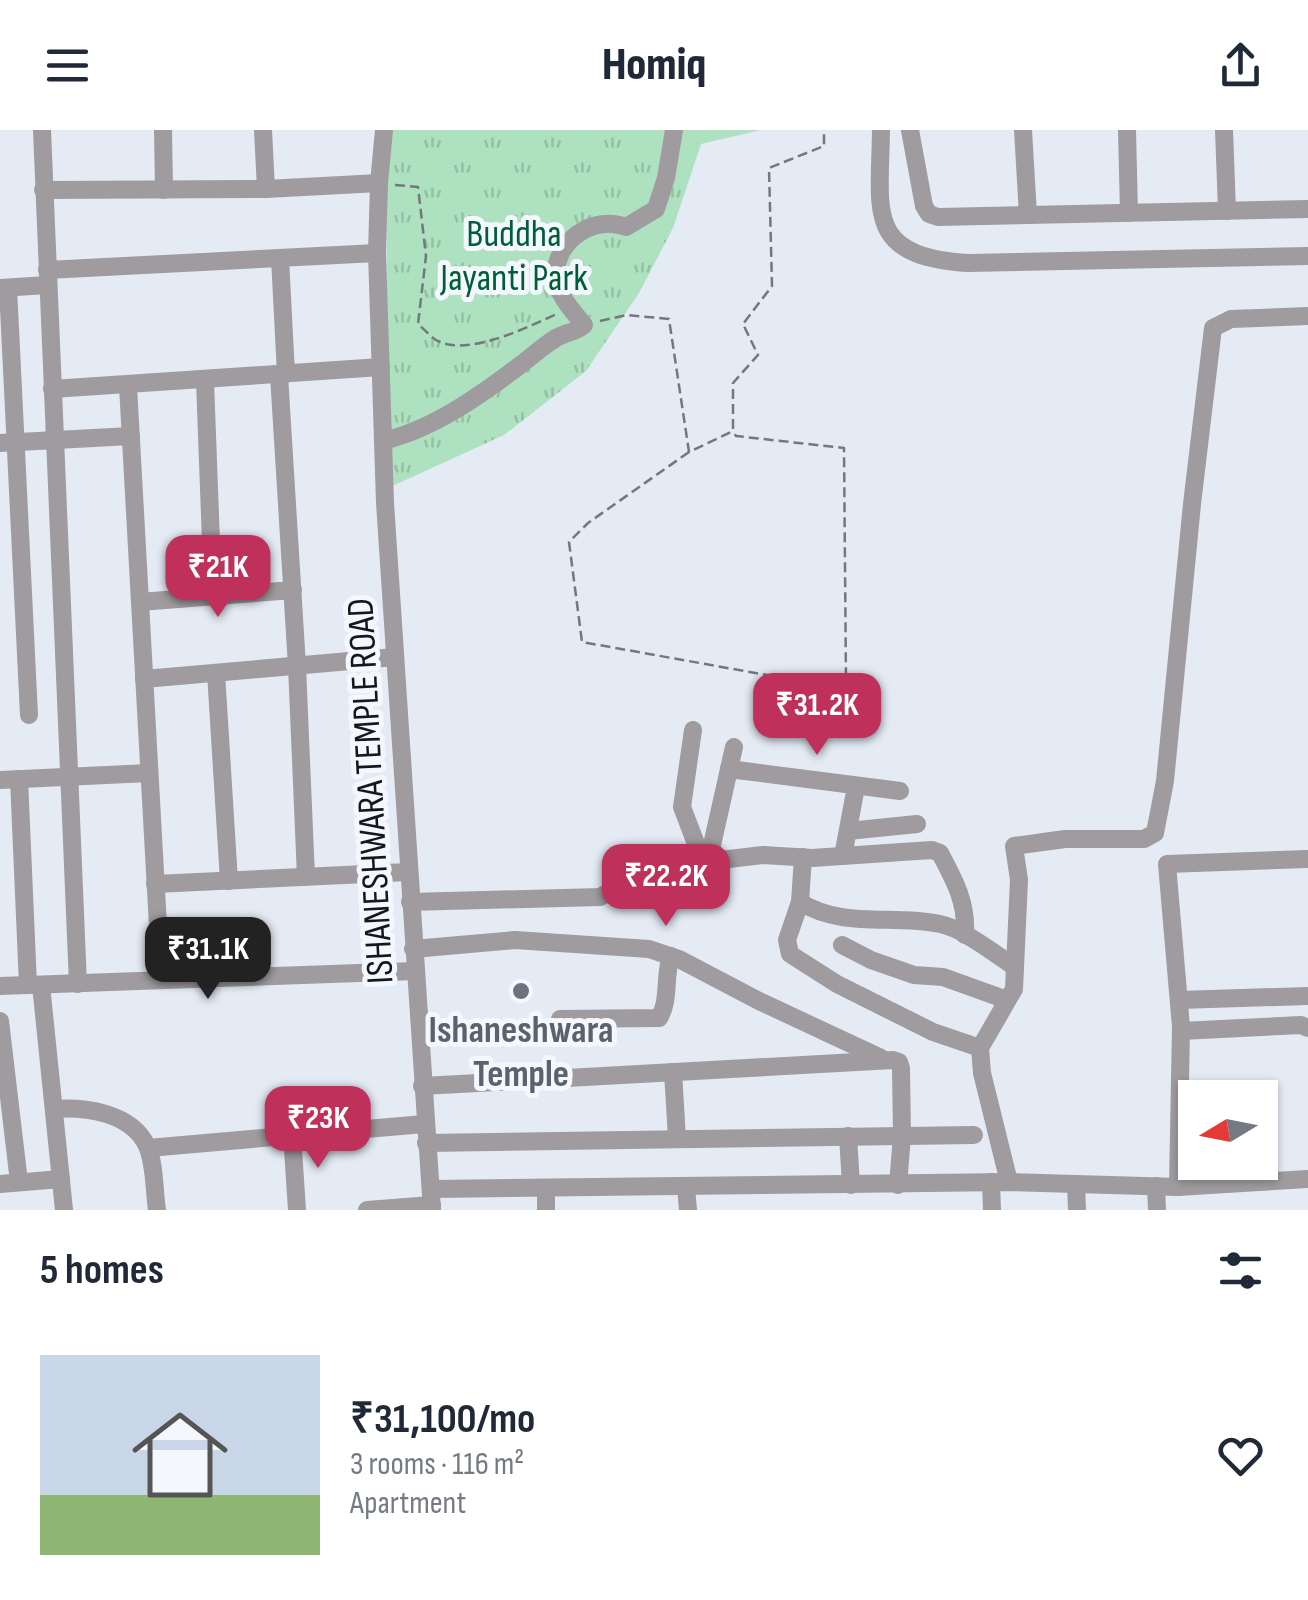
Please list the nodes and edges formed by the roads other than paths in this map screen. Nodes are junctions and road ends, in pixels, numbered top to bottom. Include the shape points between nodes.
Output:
1 (42, 130) edge
2 (164, 130) edge
3 (267, 130) edge
4 (384, 130) edge
5 (674, 130) edge
6 (881, 130) edge
7 (910, 130) edge
8 (1024, 130) edge
9 (1127, 130) edge
10 (1224, 130) edge
11 (378, 184) junction
12 (266, 189) junction
13 (43, 190) junction
14 (164, 190) junction
15 (1308, 209) edge
16 (1227, 211) junction
17 (1129, 213) junction
18 (1028, 215) junction
19 (377, 253) junction
20 (1308, 256) edge
21 (280, 258) junction
22 (47, 278) junction
23 (4, 288) edge
24 (1308, 316) edge
25 (380, 367) junction
26 (282, 375) junction
27 (204, 381) junction
28 (128, 386) junction
29 (52, 389) junction
30 (131, 436) junction
31 (54, 441) junction
32 (383, 441) junction
33 (8, 443) edge
34 (293, 590) junction
35 (212, 596) junction
36 (140, 602) junction
37 (395, 658) junction
38 (298, 666) junction
39 (216, 672) junction
40 (144, 679) junction
41 (29, 716) dead end
42 (693, 730) dead end
43 (734, 747) dead end
44 (730, 769) junction
45 (149, 773) junction
46 (69, 777) junction
47 (10, 779) edge
48 (856, 787) junction
49 (900, 791) dead end
50 (917, 824) dead end
51 (848, 831) junction
52 (843, 856) junction
53 (803, 858) junction
54 (701, 859) junction
55 (1308, 859) edge
56 (408, 872) junction
57 (306, 877) junction
58 (229, 881) junction
59 (156, 884) junction
60 (410, 902) junction
61 (800, 902) junction
62 (965, 935) junction
63 (842, 945) dead end
64 (413, 948) junction
65 (672, 956) junction
66 (1015, 967) junction
67 (415, 971) junction
68 (161, 980) junction
69 (78, 984) junction
70 (34, 985) junction
71 (0, 986) edge
72 (1308, 996) edge
73 (1007, 1000) junction
74 (1179, 1000) junction
75 (560, 1020) dead end
76 (0, 1021) edge
77 (1308, 1028) edge
78 (1182, 1031) junction
79 (980, 1048) junction
80 (886, 1061) junction
81 (2, 1063) edge
82 (673, 1072) junction
83 (422, 1086) junction
84 (54, 1109) junction
85 (292, 1134) junction
86 (425, 1134) junction
87 (974, 1135) dead end
88 (848, 1136) junction
89 (902, 1136) junction
90 (677, 1138) junction
91 (148, 1148) junction
92 (1308, 1179) edge
93 (61, 1180) junction
94 (20, 1182) junction
95 (1000, 1182) junction
96 (0, 1184) edge
97 (1076, 1184) junction
98 (851, 1185) junction
99 (898, 1185) junction
100 (686, 1186) junction
101 (1156, 1186) junction
102 (1178, 1187) junction
103 (546, 1189) junction
104 (432, 1202) edge
105 (64, 1210) edge
106 (156, 1210) edge
107 (297, 1210) edge
108 (366, 1210) edge
109 (546, 1210) edge
110 (688, 1210) edge
111 (992, 1210) edge
112 (1077, 1210) edge
113 (1157, 1210) edge

1 - 13 street
2 - 14 street
3 - 12 street
4 - 11 street, ISHANESHWARA TEMPLE ROAD
5 - 32 street via 656,209 626,227 581,231 562,250 559,292 584,325 454,410
6 - 20 street via 881,219 903,246 934,260
7 - 18 street via 929,214
8 - 18 street
9 - 17 street
10 - 16 street
11 - 12 street
11 - 19 street, ISHANESHWARA TEMPLE ROAD
12 - 14 street
13 - 14 street
13 - 22 street
15 - 16 street
16 - 17 street
17 - 18 street
19 - 21 street
19 - 25 street, ISHANESHWARA TEMPLE ROAD
21 - 22 street
21 - 26 street
22 - 23 street
22 - 29 street
23 - 33 street
24 - 66 street via 1230,319 1213,328 1158,826 1144,839 1014,846
25 - 26 street
25 - 32 street, ISHANESHWARA TEMPLE ROAD
26 - 27 street
26 - 34 street
27 - 28 street
27 - 35 street
28 - 29 street
28 - 30 street
29 - 31 street
30 - 31 street
30 - 36 street
31 - 33 street
31 - 46 street
32 - 37 street, ISHANESHWARA TEMPLE ROAD
33 - 41 street
34 - 35 street
34 - 38 street
35 - 36 street
36 - 40 street
37 - 38 street
37 - 56 street, ISHANESHWARA TEMPLE ROAD
38 - 39 street
38 - 57 street
39 - 40 street
39 - 58 street
40 - 45 street
42 - 54 street via 682,808
43 - 44 street
44 - 48 street
44 - 54 street via 712,845
45 - 46 street
45 - 59 street
46 - 47 street
46 - 69 street
47 - 70 street
48 - 49 street
48 - 51 street
50 - 51 street
51 - 52 street
52 - 53 street
52 - 62 street via 936,850 960,890
53 - 54 street
53 - 61 street
54 - 60 street via 637,876 600,897
55 - 74 street via 1166,864
56 - 57 street
56 - 60 street, ISHANESHWARA TEMPLE ROAD
57 - 58 street
58 - 59 street
59 - 68 street
60 - 64 street, ISHANESHWARA TEMPLE ROAD
61 - 62 street via 861,921 938,923
61 - 79 street via 787,940 790,954 933,1032
62 - 66 street
63 - 73 street via 914,975 943,977
64 - 65 street via 516,940
64 - 67 street, ISHANESHWARA TEMPLE ROAD
65 - 75 street via 659,1018
65 - 80 street
66 - 73 street
67 - 68 street
67 - 83 street, ISHANESHWARA TEMPLE ROAD
68 - 69 street
69 - 70 street
70 - 71 street
70 - 84 street
72 - 74 street
73 - 79 street
74 - 78 street
76 - 81 street
77 - 78 street
78 - 102 street
79 - 95 street
80 - 82 street
80 - 89 street via 901,1068
81 - 94 street
82 - 83 street
82 - 90 street
83 - 86 street, ISHANESHWARA TEMPLE ROAD
84 - 91 street via 98,1110 134,1131
84 - 93 street
85 - 86 street
85 - 91 street
85 - 107 street
86 - 90 street
86 - 104 street, ISHANESHWARA TEMPLE ROAD
87 - 89 street
88 - 89 street
88 - 90 street
88 - 98 street
89 - 99 street
91 - 106 street
92 - 102 street
93 - 94 street
93 - 105 street
94 - 96 street
95 - 97 street
95 - 99 street
95 - 111 street
97 - 101 street
97 - 112 street
98 - 99 street
98 - 100 street
100 - 103 street
100 - 110 street
101 - 102 street
101 - 113 street
103 - 104 street
103 - 109 street
104 - 108 street

